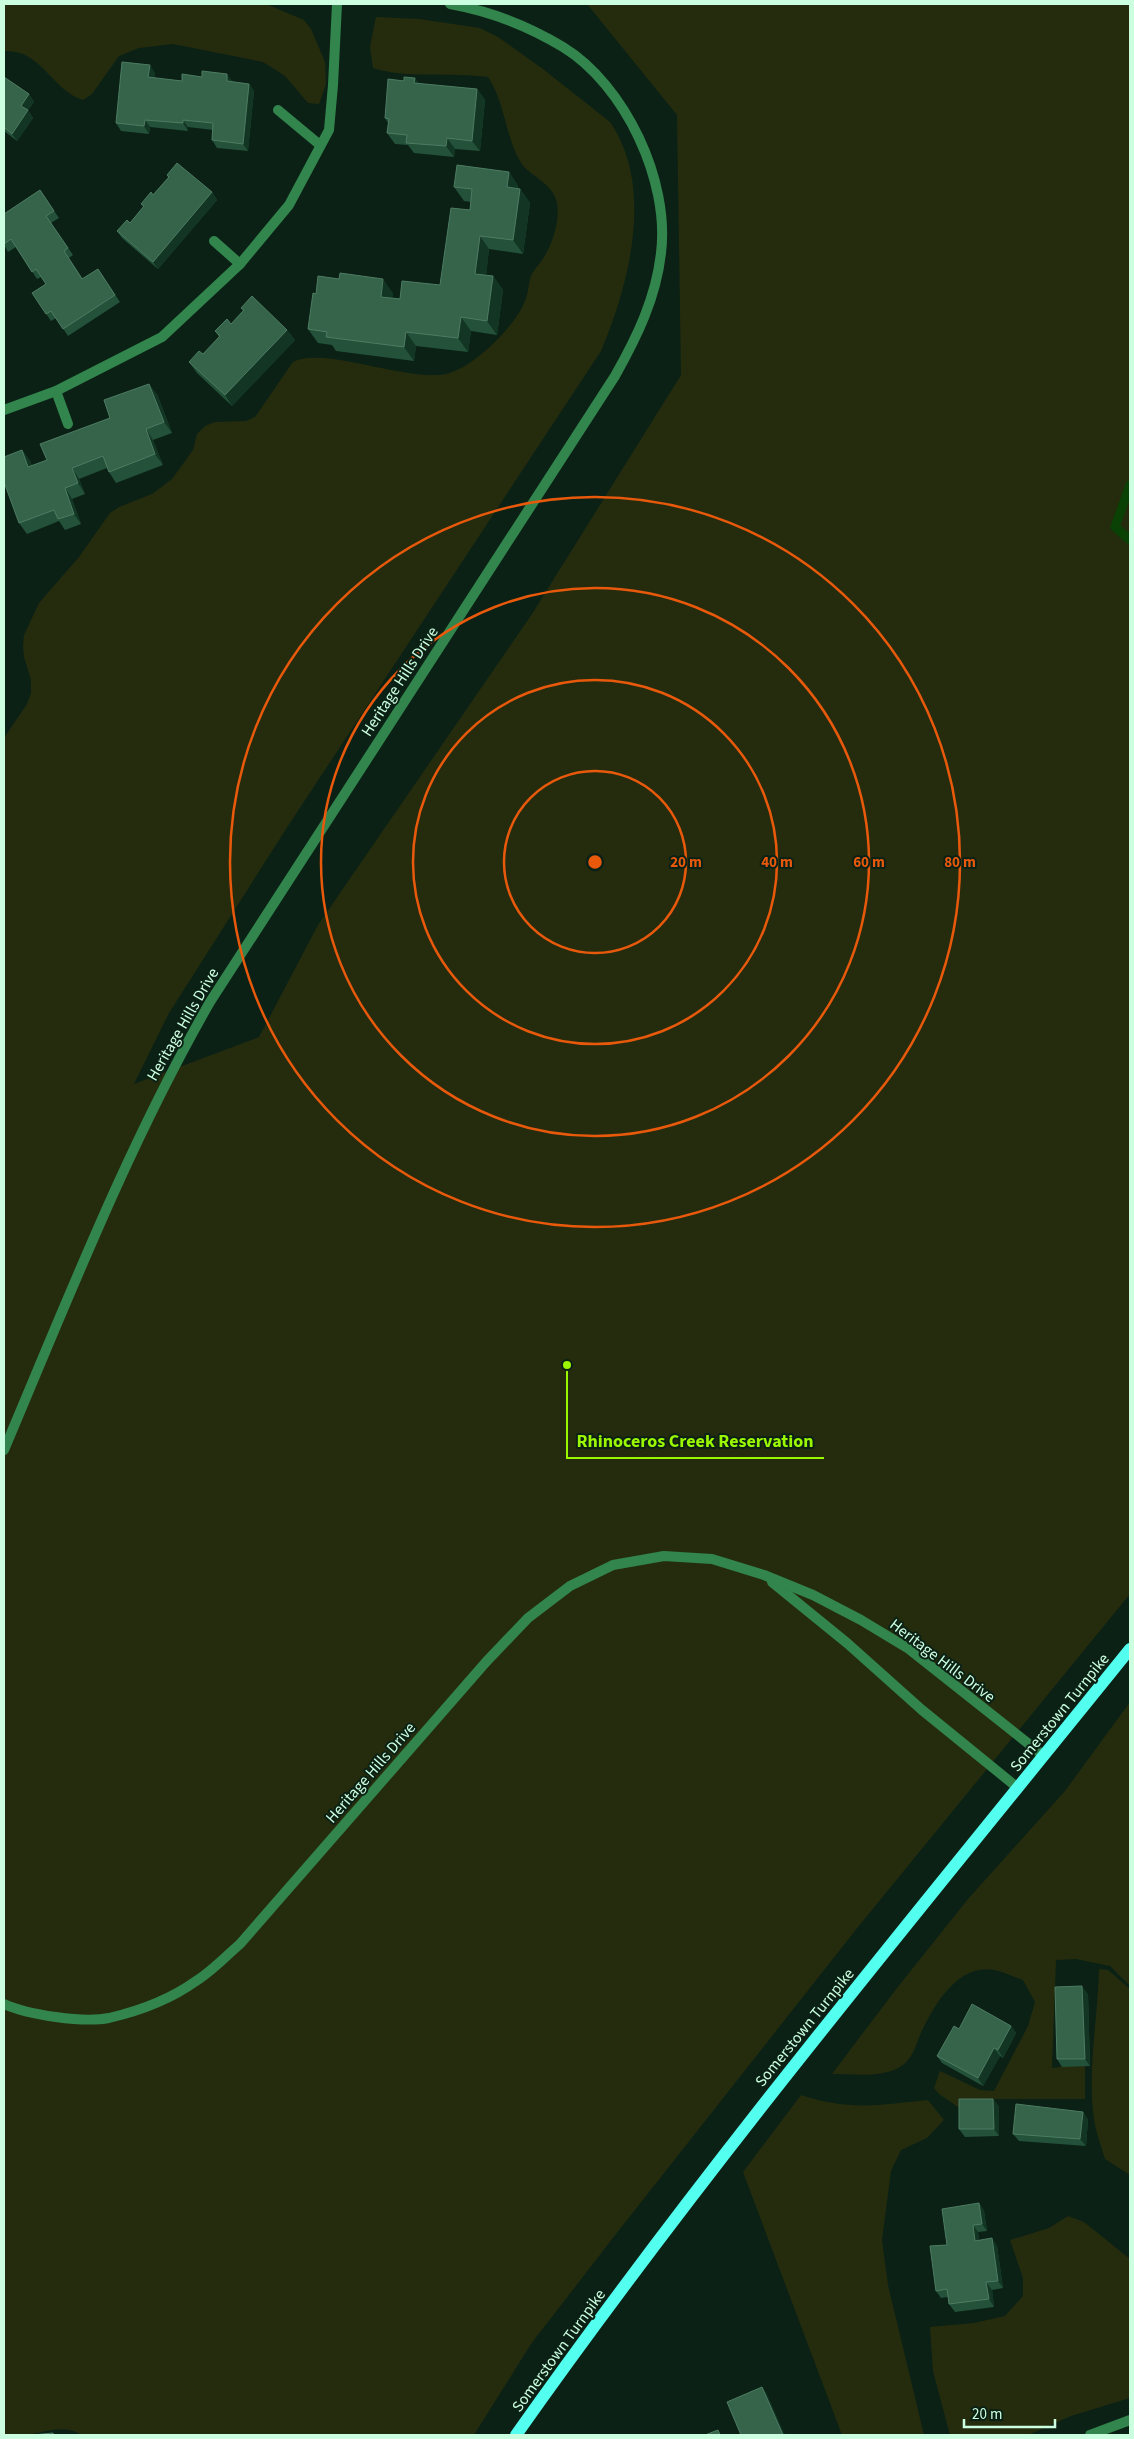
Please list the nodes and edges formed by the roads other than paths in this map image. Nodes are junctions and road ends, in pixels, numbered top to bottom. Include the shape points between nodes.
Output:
1 (337, 4) edge
2 (450, 4) edge
3 (278, 110) dead end
4 (320, 146) junction
5 (214, 241) dead end
6 (240, 264) junction
7 (56, 391) junction
8 (4, 410) edge
9 (68, 424) dead end
10 (4, 1450) edge
11 (764, 1575) junction
12 (1130, 1650) edge
13 (1044, 1756) junction
14 (1018, 1788) junction
15 (4, 2004) edge
16 (1130, 2420) edge
17 (516, 2435) edge
18 (1090, 2435) edge

1 - 4 street via 329,130
2 - 10 street, Heritage Hills Drive via 473,8 521,25 564,48 601,79 627,116 649,162 660,207 661,252 654,290 637,336 615,376 210,1002 173,1066 104,1214
3 - 4 street
4 - 6 street via 289,206
5 - 6 street
6 - 7 street via 162,337
7 - 8 street
7 - 9 street
11 - 13 street, Heritage Hills Drive via 813,1595 909,1649
11 - 14 street, Heritage Hills Drive
11 - 15 street, Heritage Hills Drive via 712,1559 664,1556 613,1565 570,1586 528,1618 498,1649 240,1944 197,1981 156,2004 107,2018 59,2018
12 - 13 main road, Somerstown Turnpike
13 - 14 main road, Somerstown Turnpike
14 - 17 main road, Somerstown Turnpike via 734,2140
16 - 18 street

